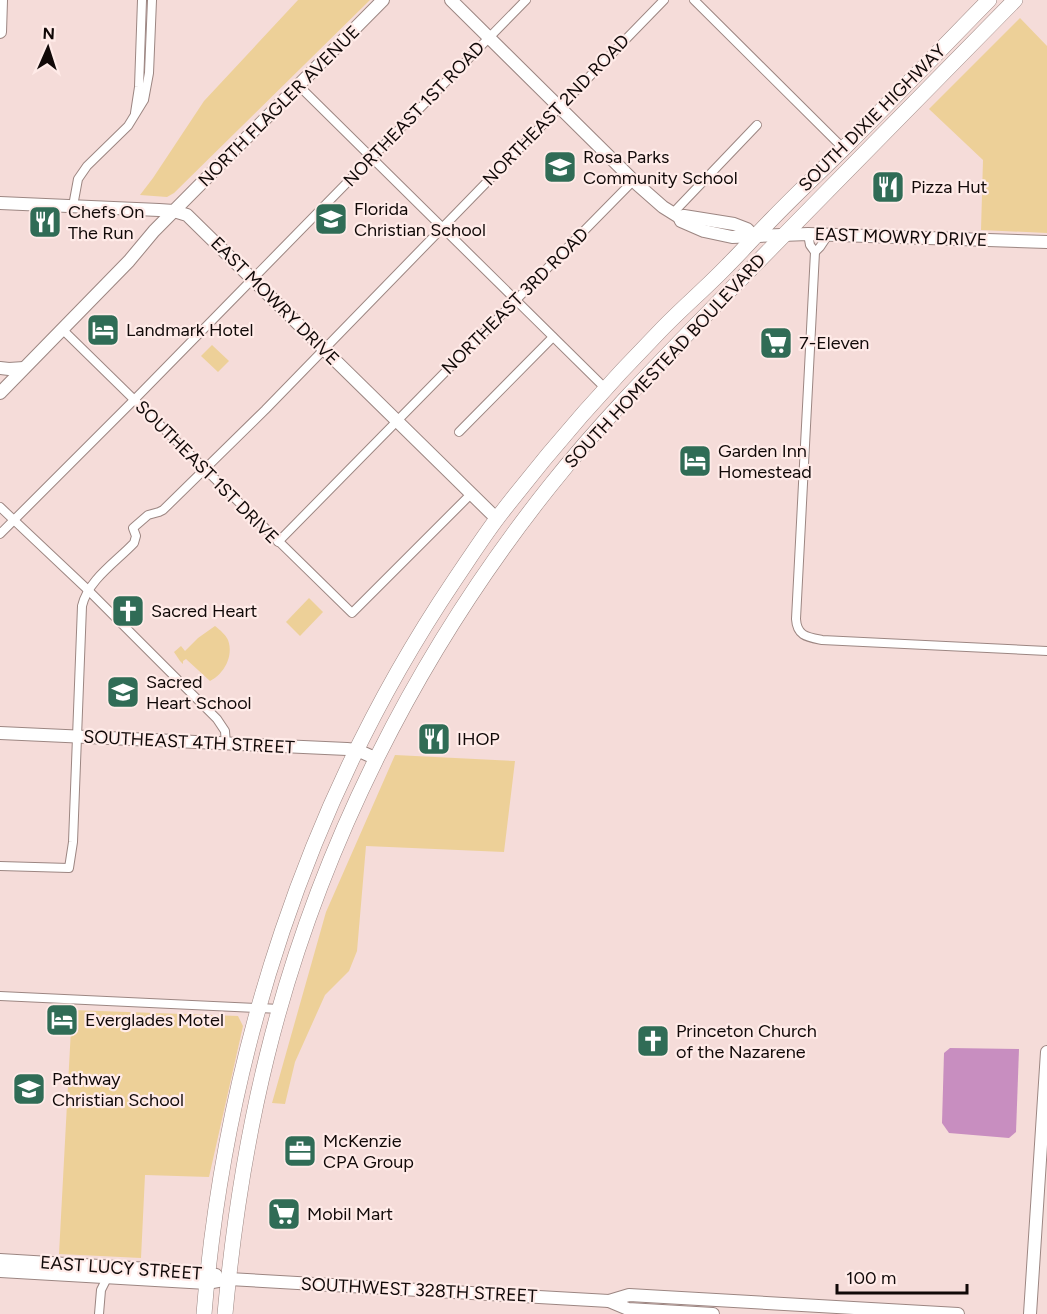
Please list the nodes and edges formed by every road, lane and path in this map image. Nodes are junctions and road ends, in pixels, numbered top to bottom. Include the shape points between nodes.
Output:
1 (1, 0) edge
2 (142, 0) edge
3 (152, 0) edge
4 (383, 0) edge
5 (451, 0) edge
6 (526, 0) edge
7 (664, 0) edge
8 (694, 0) edge
9 (989, 0) edge
10 (1015, 0) edge
11 (0, 32) edge
12 (489, 38) junction
13 (298, 86) junction
14 (559, 106) junction
15 (135, 116) junction
16 (757, 125) dead end
17 (843, 149) junction
18 (372, 158) junction
19 (634, 180) junction
20 (0, 203) edge
21 (73, 206) junction
22 (174, 212) junction
23 (676, 215) junction
24 (441, 227) junction
25 (808, 234) junction
26 (784, 235) junction
27 (828, 235) junction
28 (755, 237) junction
29 (1047, 242) edge
30 (816, 252) junction
31 (252, 278) junction
32 (516, 300) junction
33 (63, 330) junction
34 (553, 337) junction
35 (323, 349) junction
36 (0, 368) edge
37 (24, 368) junction
38 (605, 388) junction
39 (0, 393) edge
40 (134, 400) junction
41 (396, 421) junction
42 (459, 432) dead end
43 (566, 434) junction
44 (204, 469) junction
45 (471, 494) junction
46 (0, 507) edge
47 (497, 519) junction
48 (14, 520) junction
49 (519, 526) junction
50 (0, 534) edge
51 (278, 542) junction
52 (88, 590) junction
53 (459, 614) junction
54 (1047, 651) edge
55 (0, 733) edge
56 (77, 737) junction
57 (226, 744) junction
58 (357, 750) junction
59 (377, 759) junction
60 (0, 866) edge
61 (0, 996) edge
62 (258, 1008) junction
63 (280, 1009) junction
64 (1047, 1052) edge
65 (0, 1260) edge
66 (64, 1269) junction
67 (0, 1271) edge
68 (100, 1273) junction
69 (208, 1278) junction
70 (229, 1279) junction
71 (609, 1301) junction
72 (670, 1313) edge
73 (99, 1314) edge
74 (204, 1314) edge
75 (225, 1314) edge
76 (713, 1314) edge
77 (958, 1314) edge
78 (1029, 1314) edge

1 - 11 street
2 - 15 street
3 - 15 street via 147,88
4 - 13 street, NORTH FLAGLER AVENUE
5 - 12 street
6 - 12 street, NORTHEAST 1ST ROAD
7 - 14 street, NORTHEAST 2ND ROAD
8 - 17 street
9 - 17 highway, SOUTH DIXIE HIGHWAY
10 - 26 highway, SOUTH DIXIE HIGHWAY
12 - 14 street
12 - 18 street, NORTHEAST 1ST ROAD
13 - 18 street
13 - 22 street, NORTH FLAGLER AVENUE
14 - 19 street
14 - 24 street, NORTHEAST 2ND ROAD
15 - 21 street via 78,179
16 - 23 street via 683,202
17 - 28 highway, SOUTH DIXIE HIGHWAY
18 - 24 street
18 - 31 street, NORTHEAST 1ST ROAD
19 - 23 street
19 - 32 street, NORTHEAST 3RD ROAD
20 - 21 street, EAST MOWRY DRIVE
21 - 22 street, EAST MOWRY DRIVE
22 - 31 street, EAST MOWRY DRIVE via 191,218
22 - 33 street, NORTH FLAGLER AVENUE
23 - 28 street via 734,224
24 - 32 street
24 - 35 street, NORTHEAST 2ND ROAD
25 - 26 street, EAST MOWRY DRIVE
25 - 27 street, EAST MOWRY DRIVE
25 - 30 street
26 - 28 street, EAST MOWRY DRIVE
26 - 49 highway, SOUTH HOMESTEAD BOULEVARD via 621,403
27 - 29 street, EAST MOWRY DRIVE
27 - 30 street
28 - 38 highway, SOUTH HOMESTEAD BOULEVARD
30 - 54 street via 798,629 804,636 822,640
31 - 35 street, EAST MOWRY DRIVE
31 - 40 street, NORTHEAST 1ST ROAD
32 - 34 street
32 - 41 street, NORTHEAST 3RD ROAD
33 - 37 street, NORTH FLAGLER AVENUE
33 - 40 street, SOUTHEAST 1ST DRIVE
34 - 38 street
34 - 42 street
35 - 41 street, EAST MOWRY DRIVE
35 - 44 street, NORTHEAST 2ND ROAD
36 - 37 street
37 - 39 street, NORTH FLAGLER AVENUE
38 - 43 highway, SOUTH HOMESTEAD BOULEVARD
40 - 44 street, SOUTHEAST 1ST DRIVE
40 - 48 street, NORTHEAST 1ST ROAD
41 - 45 street, EAST MOWRY DRIVE
41 - 51 street, NORTHEAST 3RD ROAD
43 - 47 highway, SOUTH HOMESTEAD BOULEVARD
43 - 49 highway via 563,455 519,512
44 - 51 street, SOUTHEAST 1ST DRIVE
44 - 52 street, NORTHEAST 2ND ROAD via 163,510 148,515 133,528 134,543
45 - 47 street, EAST MOWRY DRIVE
45 - 51 street, SOUTHEAST 1ST DRIVE via 352,614
46 - 48 street
47 - 53 highway via 498,537 461,593
47 - 58 highway, SOUTH HOMESTEAD BOULEVARD via 421,632
48 - 50 street, NORTHEAST 1ST ROAD
48 - 52 street
49 - 53 highway, SOUTH HOMESTEAD BOULEVARD
52 - 56 street via 82,606
52 - 57 street via 217,719 225,731
53 - 59 highway, SOUTH HOMESTEAD BOULEVARD
55 - 56 street, SOUTHEAST 4TH STREET
56 - 57 street, SOUTHEAST 4TH STREET
56 - 60 street via 69,868
57 - 58 street, SOUTHEAST 4TH STREET
58 - 59 street, SOUTHEAST 4TH STREET
58 - 62 highway, SOUTH HOMESTEAD BOULEVARD via 301,877
59 - 63 highway, SOUTH HOMESTEAD BOULEVARD via 324,879
61 - 62 street
62 - 63 street
62 - 69 highway, SOUTH HOMESTEAD BOULEVARD via 226,1141
63 - 70 highway, SOUTH HOMESTEAD BOULEVARD via 248,1143
64 - 78 street
65 - 66 street, EAST LUCY STREET
66 - 67 street, EAST LUCY STREET
66 - 68 street, EAST LUCY STREET
68 - 69 street, EAST LUCY STREET
68 - 73 street
69 - 70 street, EAST LUCY STREET
69 - 74 highway
70 - 71 street, SOUTHWEST 328TH STREET
70 - 75 highway
71 - 72 street, SOUTHWEST 328TH STREET via 628,1309
71 - 77 street, SOUTHWEST 328TH STREET via 629,1295
72 - 76 street, SOUTHWEST 328TH STREET

